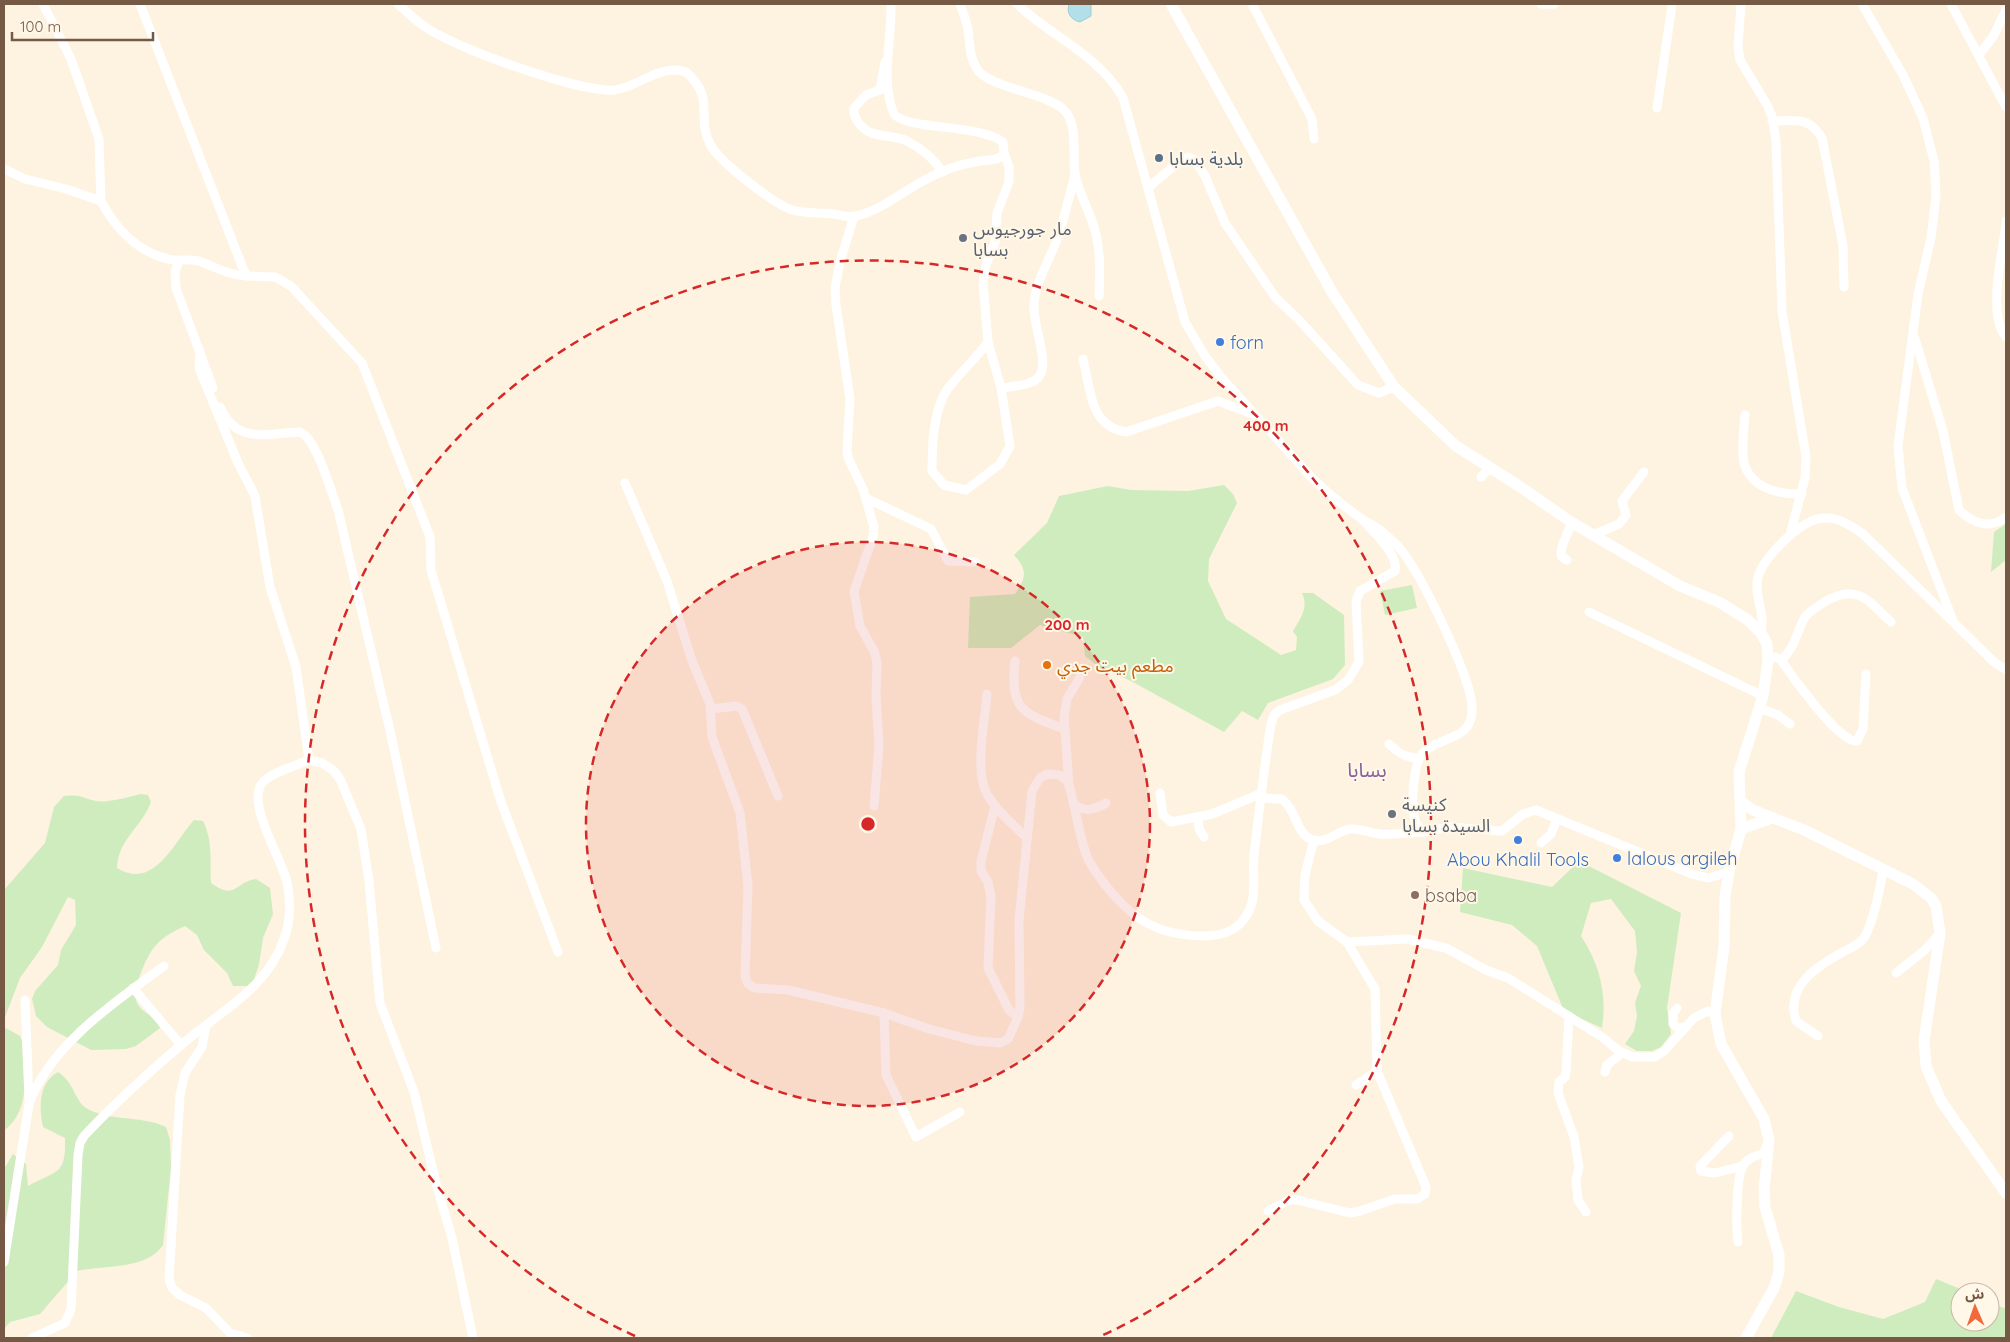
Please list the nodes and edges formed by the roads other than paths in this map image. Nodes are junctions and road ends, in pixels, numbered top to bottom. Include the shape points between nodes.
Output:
1 (43, 4) edge
2 (140, 4) edge
3 (398, 4) edge
4 (891, 4) edge
5 (960, 4) edge
6 (1017, 4) edge
7 (1171, 4) edge
8 (1252, 4) edge
9 (1541, 4) edge
10 (1554, 4) edge
11 (1671, 4) edge
12 (1741, 4) edge
13 (1862, 4) edge
14 (1951, 4) edge
15 (2006, 10) edge
16 (1980, 54) junction
17 (888, 56) junction
18 (2006, 107) edge
19 (1657, 108) dead end
20 (1772, 121) junction
21 (1314, 139) dead end
22 (1004, 153) junction
23 (4, 169) edge
24 (943, 172) junction
25 (1075, 175) junction
26 (1149, 187) junction
27 (100, 201) junction
28 (854, 216) junction
29 (2006, 221) edge
30 (179, 260) junction
31 (246, 276) junction
32 (1844, 287) dead end
33 (1099, 296) dead end
34 (1914, 334) junction
35 (2006, 337) edge
36 (988, 342) junction
37 (200, 351) junction
38 (1083, 359) dead end
39 (1394, 387) junction
40 (1001, 388) junction
41 (1745, 415) dead end
42 (1257, 416) junction
43 (1490, 468) junction
44 (1644, 472) dead end
45 (1480, 477) dead end
46 (625, 483) dead end
47 (1802, 494) junction
48 (866, 498) junction
49 (2006, 517) edge
50 (1363, 520) junction
51 (1571, 522) junction
52 (1593, 535) junction
53 (1790, 535) junction
54 (1567, 560) dead end
55 (975, 562) dead end
56 (1589, 612) dead end
57 (1952, 618) junction
58 (1891, 622) dead end
59 (1761, 633) junction
60 (1767, 653) junction
61 (1780, 660) junction
62 (1015, 662) dead end
63 (2006, 670) edge
64 (1866, 674) dead end
65 (1080, 677) dead end
66 (987, 694) dead end
67 (1763, 696) junction
68 (1759, 708) junction
69 (711, 709) junction
70 (1790, 724) dead end
71 (1064, 729) junction
72 (1389, 744) dead end
73 (1419, 758) junction
74 (309, 760) junction
75 (1069, 786) junction
76 (1160, 794) dead end
77 (778, 796) dead end
78 (1260, 796) junction
79 (1740, 801) junction
80 (1073, 802) junction
81 (1106, 803) dead end
82 (874, 806) dead end
83 (995, 806) junction
84 (1198, 817) junction
85 (1772, 818) junction
86 (1558, 819) junction
87 (1741, 828) junction
88 (1423, 832) junction
89 (1026, 837) junction
90 (1204, 838) dead end
91 (1314, 840) junction
92 (1541, 843) dead end
93 (1883, 870) junction
94 (1729, 872) junction
95 (1940, 933) junction
96 (1347, 942) junction
97 (436, 948) dead end
98 (558, 952) dead end
99 (164, 966) dead end
100 (1896, 972) dead end
101 (133, 988) junction
102 (26, 1000) dead end
103 (1677, 1008) dead end
104 (884, 1013) junction
105 (1715, 1014) junction
106 (1569, 1016) junction
107 (1018, 1017) junction
108 (206, 1026) junction
109 (1686, 1027) junction
110 (1818, 1036) dead end
111 (181, 1045) junction
112 (1622, 1053) junction
113 (1377, 1071) junction
114 (1605, 1072) dead end
115 (1356, 1085) dead end
116 (29, 1104) junction
117 (960, 1112) dead end
118 (1729, 1136) dead end
119 (1769, 1140) junction
120 (1743, 1166) junction
121 (2006, 1193) edge
122 (1268, 1211) dead end
123 (1586, 1212) dead end
124 (1738, 1242) dead end
125 (4, 1262) edge
126 (32, 1338) edge
127 (247, 1338) edge
128 (472, 1338) edge
129 (1746, 1338) edge

1 - 27 street via 71,59 99,139
2 - 31 street
3 - 28 street via 425,27 454,42 585,88 600,91 622,89 668,70 686,72 703,96 707,139 722,159 783,206 801,212
4 - 17 street
5 - 25 street via 971,55 980,73 1056,104 1067,114 1072,131
6 - 26 street via 1092,61 1116,85 1128,111
7 - 39 street via 1332,292
8 - 21 street via 1312,119
9 - 10 street
11 - 19 street
12 - 20 street via 1740,60 1761,92
13 - 34 street via 1891,51 1923,118 1934,161 1935,203 1931,238 1918,294
14 - 16 street
15 - 16 street
16 - 18 street
17 - 22 street via 892,111 896,118 992,137 1003,142
17 - 24 street via 880,90 866,95 854,108 855,116 866,132 891,135 924,151
20 - 32 street via 1802,121 1816,127 1822,138 1843,246
20 - 47 street via 1777,159 1782,310 1806,457
22 - 24 street via 1000,158 972,162
22 - 36 street via 1008,160 1009,182 997,213 995,242 983,283
23 - 27 street via 25,179
24 - 28 street
25 - 33 street via 1094,226 1100,263
25 - 40 street via 1057,240 1035,295 1034,314 1043,359 1041,374 1035,381
26 - 39 street via 1181,160 1189,157 1195,160 1225,223 1275,297 1358,385 1379,393
26 - 42 street via 1185,322 1204,356
27 - 30 street via 129,240 160,257
28 - 48 street via 840,262 835,297 850,400 847,452
29 - 35 street via 1997,300 1998,319
30 - 31 street via 199,262 220,271
30 - 37 street via 175,272 176,288
31 - 98 street via 276,277 291,286 362,363 430,537 431,570 498,793
34 - 49 street via 1943,431 1959,510 1976,523 1987,526 1998,524
34 - 57 street via 1900,420 1898,446 1902,488
36 - 40 street
36 - 40 street via 948,388 936,421 932,471 944,485 966,490 1000,464 1010,446
37 - 74 street via 199,368 255,496 272,595 296,667
37 - 97 street via 220,406 231,425 249,434 304,434 312,443 329,486 338,510 391,735
38 - 42 street via 1097,414 1105,425 1116,430 1126,432 1218,400
39 - 43 street via 1456,446
41 - 47 street via 1744,461 1751,476 1771,490
42 - 50 street via 1331,496
43 - 45 street
43 - 51 street
44 - 52 street via 1622,500 1626,515 1618,524
46 - 69 street via 667,581
47 - 53 street
48 - 55 street via 931,529 948,561
48 - 82 street via 874,532 854,591 860,626 877,662 879,744
50 - 73 street via 1380,529 1406,557 1436,614 1470,693 1472,719 1468,727 1425,750
50 - 78 street via 1388,550 1396,566 1395,571 1360,591 1356,601 1359,662 1348,680 1334,690 1274,715
51 - 52 street
51 - 54 street via 1561,549 1561,556
52 - 59 street via 1680,586 1726,607 1748,620
53 - 57 street via 1817,518 1840,520 1863,534
53 - 59 street via 1765,564 1758,578 1764,622
56 - 67 street
57 - 63 street via 1994,662
58 - 61 street via 1867,599 1846,592 1806,616 1787,655
59 - 60 street
60 - 61 street
60 - 67 street
61 - 64 street via 1814,704 1844,737 1853,742 1857,741 1863,729
62 - 71 street via 1014,691 1020,706
65 - 71 street via 1067,699
66 - 83 street via 981,764 983,786
67 - 68 street
68 - 70 street
68 - 79 street via 1739,772
69 - 77 street via 736,706 742,709
69 - 104 street via 712,737 740,812 747,871 744,976 748,984
71 - 75 street
72 - 73 street via 1400,754
73 - 88 street via 1413,794 1416,823
74 - 108 street via 264,780 257,791 258,808 287,881 288,922 284,939 264,976
74 - 128 street via 322,763 340,778 361,829 370,881 380,1004 414,1092 454,1247
75 - 80 street
75 - 89 street via 1068,781 1058,776 1047,774 1040,778 1032,791
76 - 84 street via 1160,806 1166,819 1172,822
78 - 80 street via 1250,910 1235,929 1212,936 1161,931 1146,924 1119,901 1086,855
78 - 84 street
78 - 91 street via 1282,799 1292,808 1301,833
79 - 85 street
79 - 87 street
80 - 81 street via 1088,810
83 - 89 street
83 - 107 street via 981,860 981,871 988,882 991,897 988,968 1009,1010
84 - 90 street
85 - 87 street
85 - 93 street via 1804,830
86 - 88 street via 1536,810 1523,814 1502,831 1448,828
86 - 92 street via 1552,834
86 - 94 street via 1692,874 1708,878
87 - 94 street
88 - 91 street via 1384,834 1356,829 1323,841
89 - 107 street via 1019,920
91 - 96 street via 1305,876 1304,900 1318,922
93 - 95 street via 1913,884 1931,898 1936,906
93 - 110 street via 1864,938 1814,970 1798,986 1794,1006 1796,1021
94 - 105 street
95 - 100 street via 1925,950
95 - 121 street via 1924,1041 1926,1066 1942,1101
96 - 106 street via 1407,939 1446,948 1508,978
96 - 113 street via 1375,989
99 - 101 street
101 - 111 street
101 - 116 street via 83,1030 54,1062
102 - 116 street
103 - 109 street via 1673,1013 1673,1024 1678,1028
104 - 107 street via 938,1032 987,1043 1008,1039
104 - 117 street via 886,1075 916,1137
105 - 109 street via 1708,1011 1701,1014
105 - 119 street via 1721,1044 1764,1119
106 - 112 street
106 - 123 street via 1566,1072 1559,1082 1558,1094 1574,1137 1579,1167 1576,1180 1578,1200
108 - 111 street
108 - 127 street via 202,1047 185,1073 180,1095 169,1279 172,1288 180,1295 206,1308 230,1332
109 - 112 street via 1655,1057 1633,1057
111 - 126 street via 95,1124 80,1143 71,1309 65,1323
112 - 114 street via 1607,1065
113 - 115 street
113 - 122 street via 1426,1187 1424,1194 1417,1199 1395,1198 1355,1212 1342,1212 1297,1200 1289,1200
116 - 125 street
118 - 120 street via 1706,1158 1700,1166 1701,1171 1715,1173
119 - 120 street via 1763,1154 1751,1157
119 - 129 street via 1765,1207 1779,1255 1779,1272 1774,1288
120 - 124 street via 1737,1210

